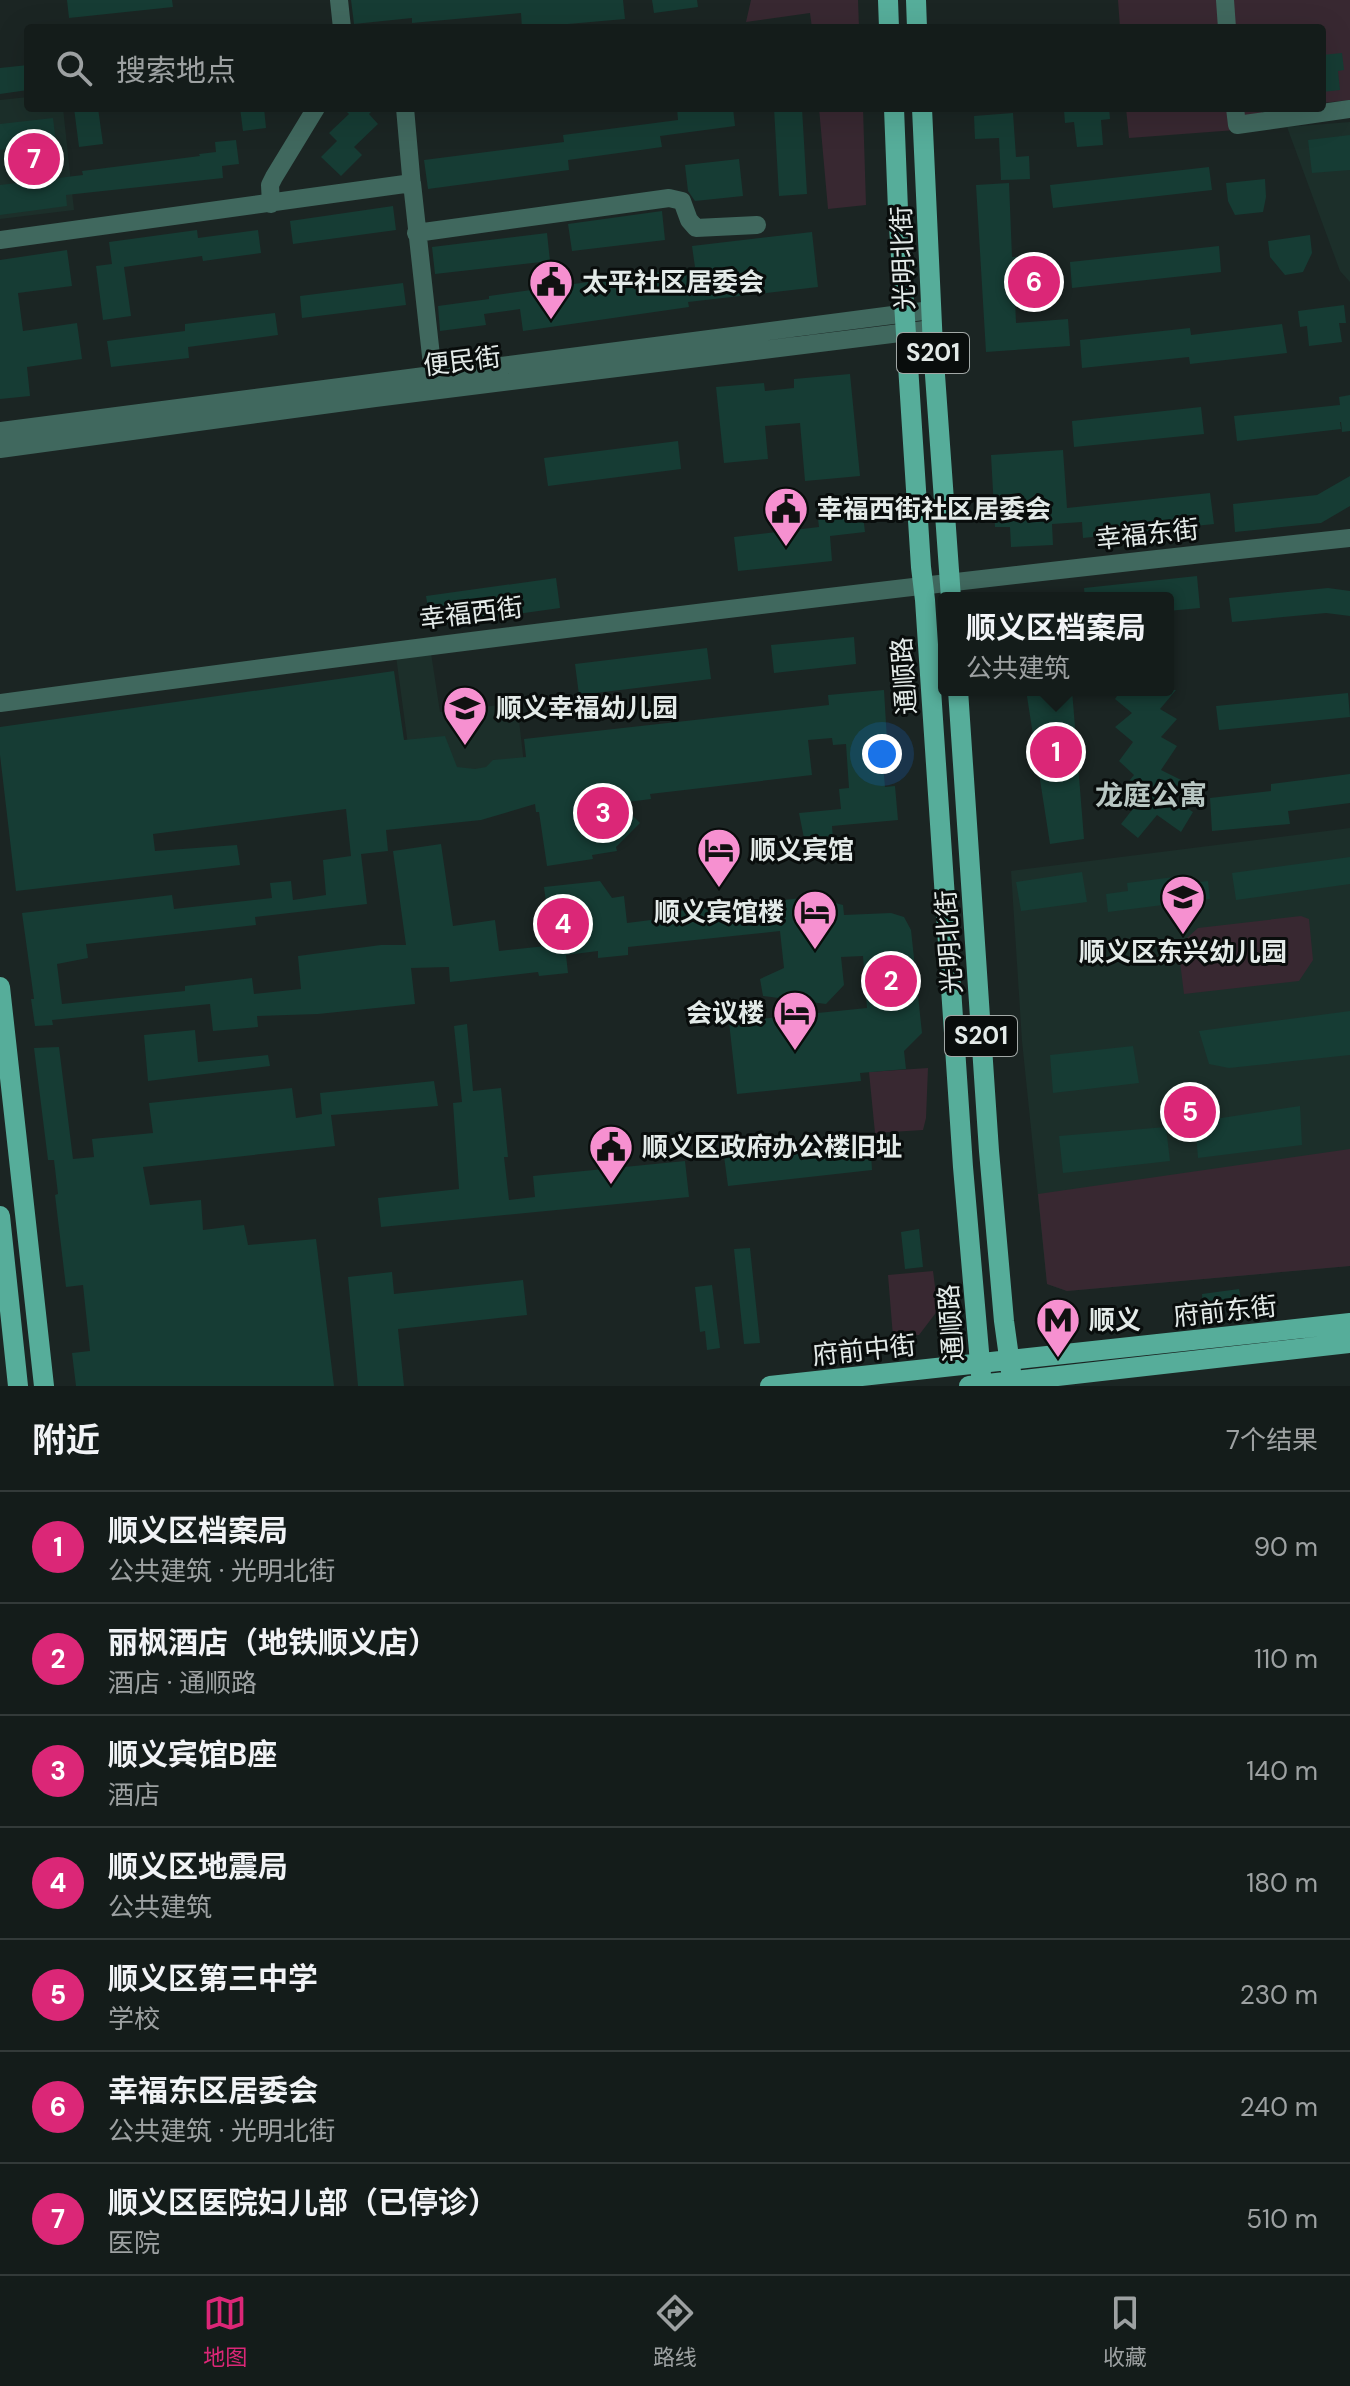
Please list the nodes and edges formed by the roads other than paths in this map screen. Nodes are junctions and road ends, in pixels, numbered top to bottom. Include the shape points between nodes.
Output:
1 (339, 0) edge
2 (888, 0) edge
3 (916, 0) edge
4 (1225, 0) edge
5 (342, 24) edge
6 (889, 24) edge
7 (917, 24) edge
8 (1227, 24) edge
9 (1350, 109) edge
10 (314, 112) edge
11 (405, 112) edge
12 (894, 112) edge
13 (922, 112) edge
14 (1235, 112) edge
15 (412, 187) junction
16 (271, 204) junction
17 (757, 225) dead end
18 (416, 233) junction
19 (0, 240) edge
20 (931, 319) junction
21 (906, 322) junction
22 (433, 374) junction
23 (123, 414) junction
24 (0, 422) edge
25 (0, 431) edge
26 (115, 432) junction
27 (0, 449) edge
28 (0, 456) edge
29 (1350, 538) edge
30 (924, 585) junction
31 (950, 590) edge
32 (958, 696) edge
33 (0, 703) edge
34 (0, 987) edge
35 (0, 1216) edge
36 (1350, 1323) edge
37 (1350, 1343) edge
38 (1012, 1375) edge
39 (978, 1380) edge
40 (18, 1386) edge
41 (44, 1386) edge
42 (770, 1386) edge

1 - 5 street
2 - 6 main road
3 - 7 main road
4 - 8 street
9 - 14 street via 1237,125
10 - 16 street via 270,185
11 - 15 street
12 - 21 main road, 通顺路 / S201
13 - 20 main road, 光明北街 / S201
15 - 16 street
15 - 18 street
16 - 19 street
17 - 18 street via 696,228 682,201 669,198
18 - 22 street
20 - 21 street, 便民街
20 - 31 main road, 光明北街 / S201
21 - 22 street, 便民街
21 - 26 street, 便民街
21 - 30 main road, 通顺路 / S201
22 - 23 street, 便民街
23 - 24 street via 66,413
23 - 25 street, 便民街
26 - 27 street, 便民街
26 - 28 street via 77,445
29 - 31 street, 幸福东街
30 - 31 street, 幸福西街
30 - 33 street, 幸福西街
30 - 39 main road, 通顺路 / S201
32 - 38 main road, 光明北街 / S201 via 989,1151
34 - 41 main road
35 - 40 main road
36 - 38 main road, 府前东街
37 - 38 main road, 府前东街
38 - 39 main road, 府前中街
39 - 42 main road, 府前中街

